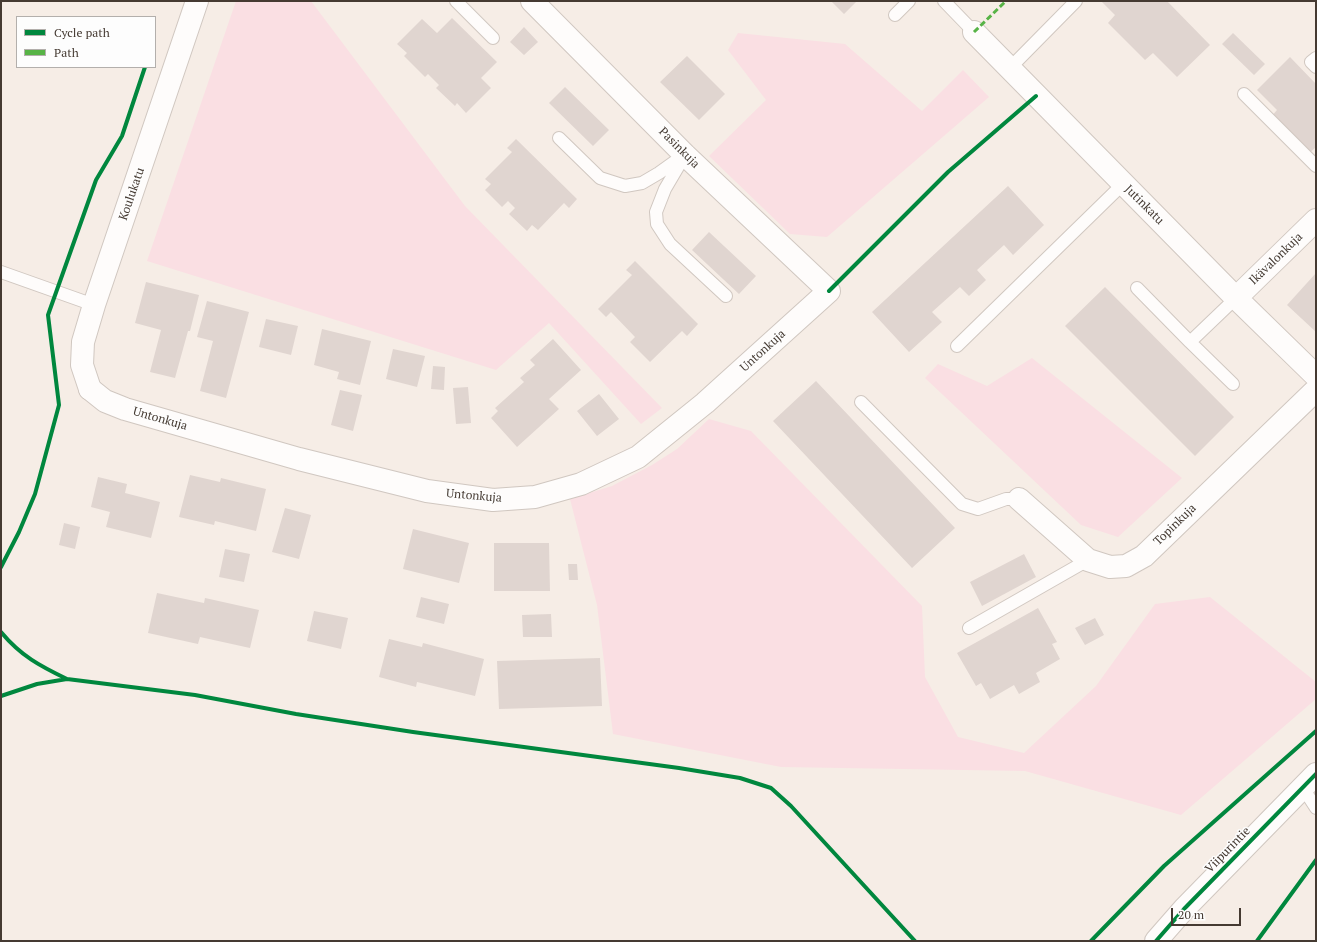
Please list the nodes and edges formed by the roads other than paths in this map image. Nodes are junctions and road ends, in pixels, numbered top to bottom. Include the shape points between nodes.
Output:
1 (197, 1) edge
2 (456, 1) edge
3 (532, 1) edge
4 (909, 1) edge
5 (944, 1) edge
6 (1076, 1) edge
7 (895, 15) dead end
8 (974, 32) joint
9 (493, 38) dead end
10 (1316, 58) edge
11 (1316, 67) edge
12 (1009, 69) junction
13 (1244, 94) dead end
14 (559, 138) dead end
15 (685, 155) junction
16 (1316, 166) edge
17 (1123, 184) junction
18 (1316, 220) edge
19 (1, 272) edge
20 (1137, 288) dead end
21 (829, 291) joint
22 (726, 296) dead end
23 (1236, 298) junction
24 (94, 305) junction
25 (1190, 342) junction
26 (957, 346) dead end
27 (1316, 376) edge
28 (1233, 384) dead end
29 (90, 389) joint
30 (1316, 390) edge
31 (861, 402) dead end
32 (1019, 499) joint
33 (1088, 560) junction
34 (969, 628) dead end
35 (1309, 781) edge
36 (1316, 808) edge
37 (1156, 941) edge

1 - 24 street, Koulukatu
2 - 9 lane
3 - 15 street, Pasinkuja
4 - 7 lane
5 - 8 lane
6 - 12 lane
8 - 12 street, Jutinkatu
10 - 11 lane via 1311,62
12 - 17 street, Jutinkatu
13 - 16 lane
14 - 15 lane via 600,178 625,186 642,183
15 - 21 street, Pasinkuja
15 - 22 lane via 665,189 656,212 657,224 670,244
17 - 23 street, Jutinkatu
17 - 26 lane
18 - 23 street, Ikävalonkuja
19 - 24 lane
20 - 25 lane
21 - 29 street, Untonkuja via 705,402 638,457 581,484 535,497 493,500 427,492 299,460 125,409 104,401
23 - 25 lane
23 - 27 street, Jutinkatu
24 - 29 street, Koulukatu via 83,342 82,365
25 - 28 lane
30 - 33 street, Topinkuja via 1144,556 1126,566 1110,567
31 - 32 lane via 962,504 978,509 1006,499
32 - 33 street, Topinkuja
33 - 34 lane
35 - 36 lane
35 - 37 street, Viipurintie

